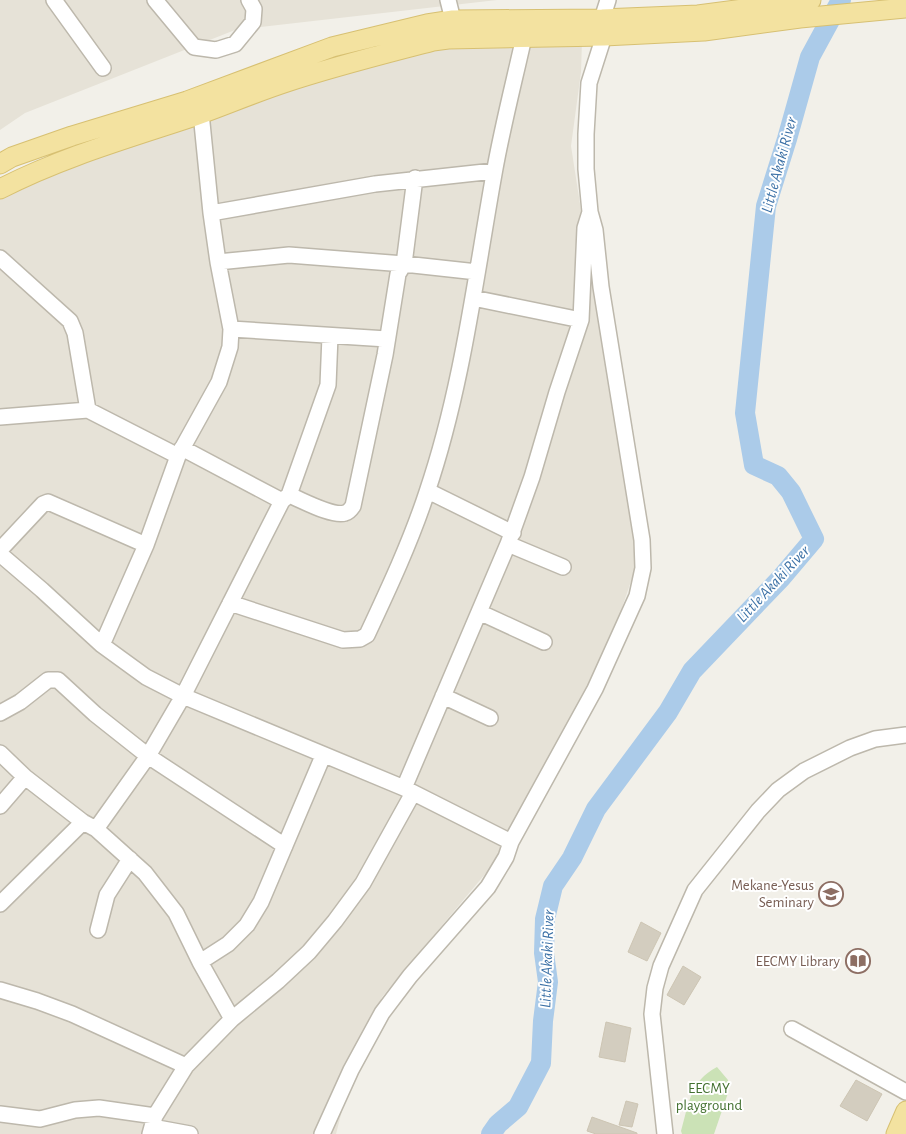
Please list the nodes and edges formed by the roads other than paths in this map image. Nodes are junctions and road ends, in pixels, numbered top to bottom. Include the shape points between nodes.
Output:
1 (54, 0) edge
2 (156, 0) edge
3 (249, 0) edge
4 (448, 0) edge
5 (608, 0) edge
6 (802, 7) edge
7 (902, 9) edge
8 (448, 20) junction
9 (603, 28) junction
10 (524, 37) junction
11 (448, 39) junction
12 (103, 68) dead end
13 (201, 113) junction
14 (0, 164) edge
15 (494, 171) junction
16 (415, 178) junction
17 (0, 188) edge
18 (590, 212) junction
19 (211, 214) junction
20 (0, 258) edge
21 (218, 262) junction
22 (404, 264) junction
23 (477, 272) junction
24 (473, 298) junction
25 (581, 320) junction
26 (231, 329) junction
27 (330, 336) junction
28 (387, 339) junction
29 (88, 410) junction
30 (0, 417) edge
31 (180, 452) junction
32 (428, 491) junction
33 (286, 498) junction
34 (510, 538) junction
35 (146, 545) junction
36 (0, 552) edge
37 (564, 567) dead end
38 (230, 603) junction
39 (479, 612) junction
40 (544, 642) dead end
41 (102, 645) junction
42 (183, 696) junction
43 (443, 696) junction
44 (0, 713) edge
45 (490, 718) dead end
46 (906, 735) edge
47 (0, 753) edge
48 (148, 756) junction
49 (323, 756) junction
50 (25, 777) junction
51 (408, 791) junction
52 (0, 806) edge
53 (89, 826) junction
54 (511, 842) junction
55 (285, 846) junction
56 (130, 859) junction
57 (0, 904) edge
58 (98, 930) dead end
59 (200, 962) junction
60 (0, 990) edge
61 (232, 1019) junction
62 (792, 1029) dead end
63 (186, 1066) junction
64 (906, 1092) edge
65 (906, 1111) edge
66 (0, 1114) edge
67 (152, 1126) edge
68 (40, 1127) edge
69 (190, 1134) edge
70 (322, 1134) edge
71 (665, 1134) edge
72 (896, 1134) edge

1 - 12 street
2 - 3 street via 194,47 216,50 235,44 254,22 254,9
4 - 8 street
5 - 9 street
6 - 7 main road
6 - 9 main road via 704,31
8 - 9 main road
8 - 11 main road
8 - 14 main road via 332,47
9 - 10 main road
9 - 18 street via 589,83 586,169
10 - 11 main road
10 - 15 street
11 - 13 main road via 341,65
13 - 17 main road via 85,152
13 - 19 street
15 - 16 street
15 - 23 street
16 - 19 street
16 - 22 street
18 - 25 street via 585,228
18 - 54 street via 596,230 601,287 642,540 643,568 637,596 595,688
19 - 21 street
20 - 29 street via 70,321 76,333
21 - 22 street via 288,255
21 - 26 street
22 - 23 street
22 - 28 street via 398,274
23 - 24 street
24 - 25 street
24 - 32 street via 454,395
25 - 34 street
26 - 27 street
26 - 31 street via 226,364
27 - 28 street
27 - 33 street via 328,386
28 - 33 street via 353,506 349,512 335,514
29 - 30 street
29 - 31 street
31 - 33 street
31 - 35 street
32 - 34 street
32 - 38 street via 388,591 367,635 360,639 343,640
33 - 38 street
34 - 37 street
34 - 39 street
35 - 36 street via 48,502 42,504
35 - 41 street
36 - 41 street
38 - 42 street
39 - 40 street
39 - 43 street
41 - 42 street via 146,677
42 - 48 street
42 - 49 street
43 - 45 street
43 - 51 street
44 - 48 street via 48,680 58,680
46 - 71 street via 875,738 842,752 778,790 695,890 661,966 655,988 652,1014
47 - 50 street
48 - 53 street
48 - 55 street
49 - 51 street
49 - 55 street
50 - 52 street
50 - 53 street
51 - 54 street
51 - 61 street via 363,883 335,921 309,952
53 - 56 street
53 - 57 street
54 - 70 street via 488,887 382,1013
55 - 59 street via 261,902 247,925 228,944
56 - 58 street via 107,895
56 - 59 street via 176,913
59 - 61 street
60 - 63 street via 72,1014
61 - 63 street
62 - 64 street
63 - 67 street
65 - 72 main road
66 - 68 street
67 - 68 street via 99,1108 75,1110
67 - 69 street

